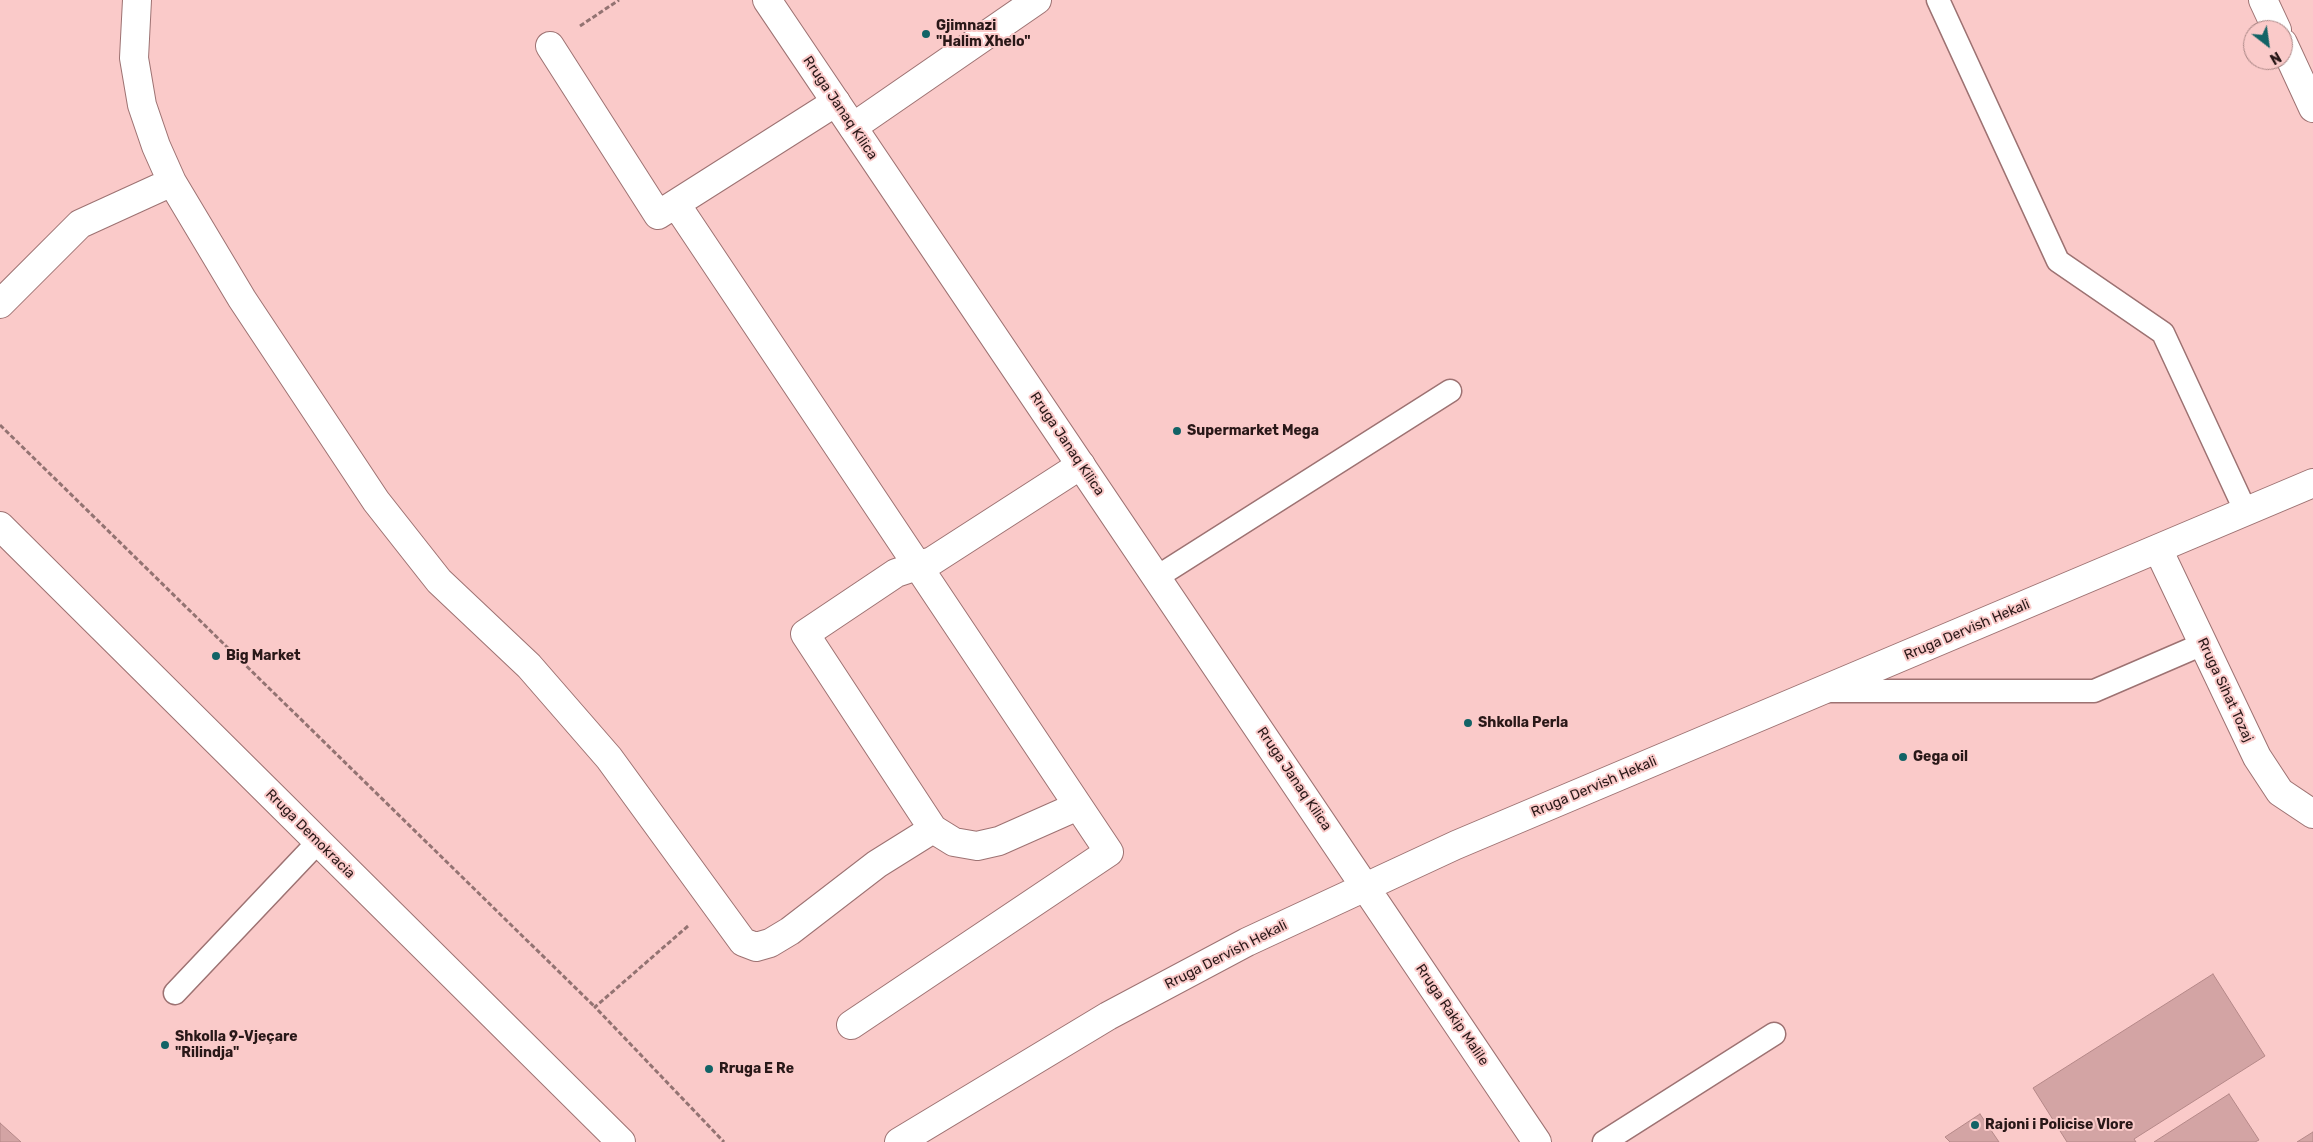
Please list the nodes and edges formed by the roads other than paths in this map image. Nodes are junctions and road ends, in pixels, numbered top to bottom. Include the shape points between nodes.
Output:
1 (137, 0) edge
2 (767, 0) edge
3 (1037, 0) edge
4 (1938, 0) edge
5 (2263, 0) edge
6 (2272, 20) edge
7 (550, 46) road end
8 (2293, 65) edge
9 (836, 102) junction
10 (2313, 108) edge
11 (853, 127) junction
12 (172, 182) junction
13 (676, 204) junction
14 (0, 304) edge
15 (1450, 391) dead end
16 (1081, 465) junction
17 (2313, 483) edge
18 (2246, 512) junction
19 (0, 526) edge
20 (2158, 549) junction
21 (918, 566) junction
22 (1157, 576) junction
23 (2203, 644) junction
24 (1823, 691) junction
25 (1078, 806) junction
26 (2313, 814) edge
27 (933, 829) junction
28 (318, 842) junction
29 (1367, 887) junction
30 (175, 993) dead end
31 (851, 1025) dead end
32 (1774, 1034) dead end
33 (620, 1142) edge
34 (900, 1142) edge
35 (1537, 1142) edge
36 (1604, 1142) edge

1 - 12 street via 134,58 142,105
2 - 9 street, Rruga Janaq Kilica
3 - 11 street
4 - 18 lane via 2058,261 2163,333
5 - 6 street
7 - 13 street via 658,215
8 - 10 street
9 - 11 street, Rruga Janaq Kilica
9 - 13 street
11 - 16 street, Rruga Janaq Kilica
12 - 14 street via 80,224
12 - 27 street via 242,299 376,501 439,581 529,666 610,758 743,942 756,947 770,943 877,864
13 - 21 street
15 - 22 lane
16 - 21 street via 932,561
16 - 22 street, Rruga Janaq Kilica
17 - 18 street, Rruga Dervish Hekali
18 - 20 street, Rruga Dervish Hekali
19 - 28 street, Rruga Demokracia
20 - 23 street, Rruga Sihat Tozaj
20 - 24 street, Rruga Dervish Hekali
21 - 25 street
21 - 27 street via 896,573 805,634
22 - 29 street, Rruga Janaq Kilica
23 - 24 lane via 2094,691
23 - 26 street, Rruga Sihat Tozaj via 2257,757 2280,792
24 - 29 street, Rruga Dervish Hekali via 1456,845
25 - 27 street via 999,841 977,846 954,842
25 - 31 street via 1109,852
28 - 30 lane
28 - 33 street, Rruga Demokracia
29 - 34 street, Rruga Dervish Hekali via 1247,942 1108,1016
29 - 35 street, Rruga Rakip Malile
32 - 36 lane

